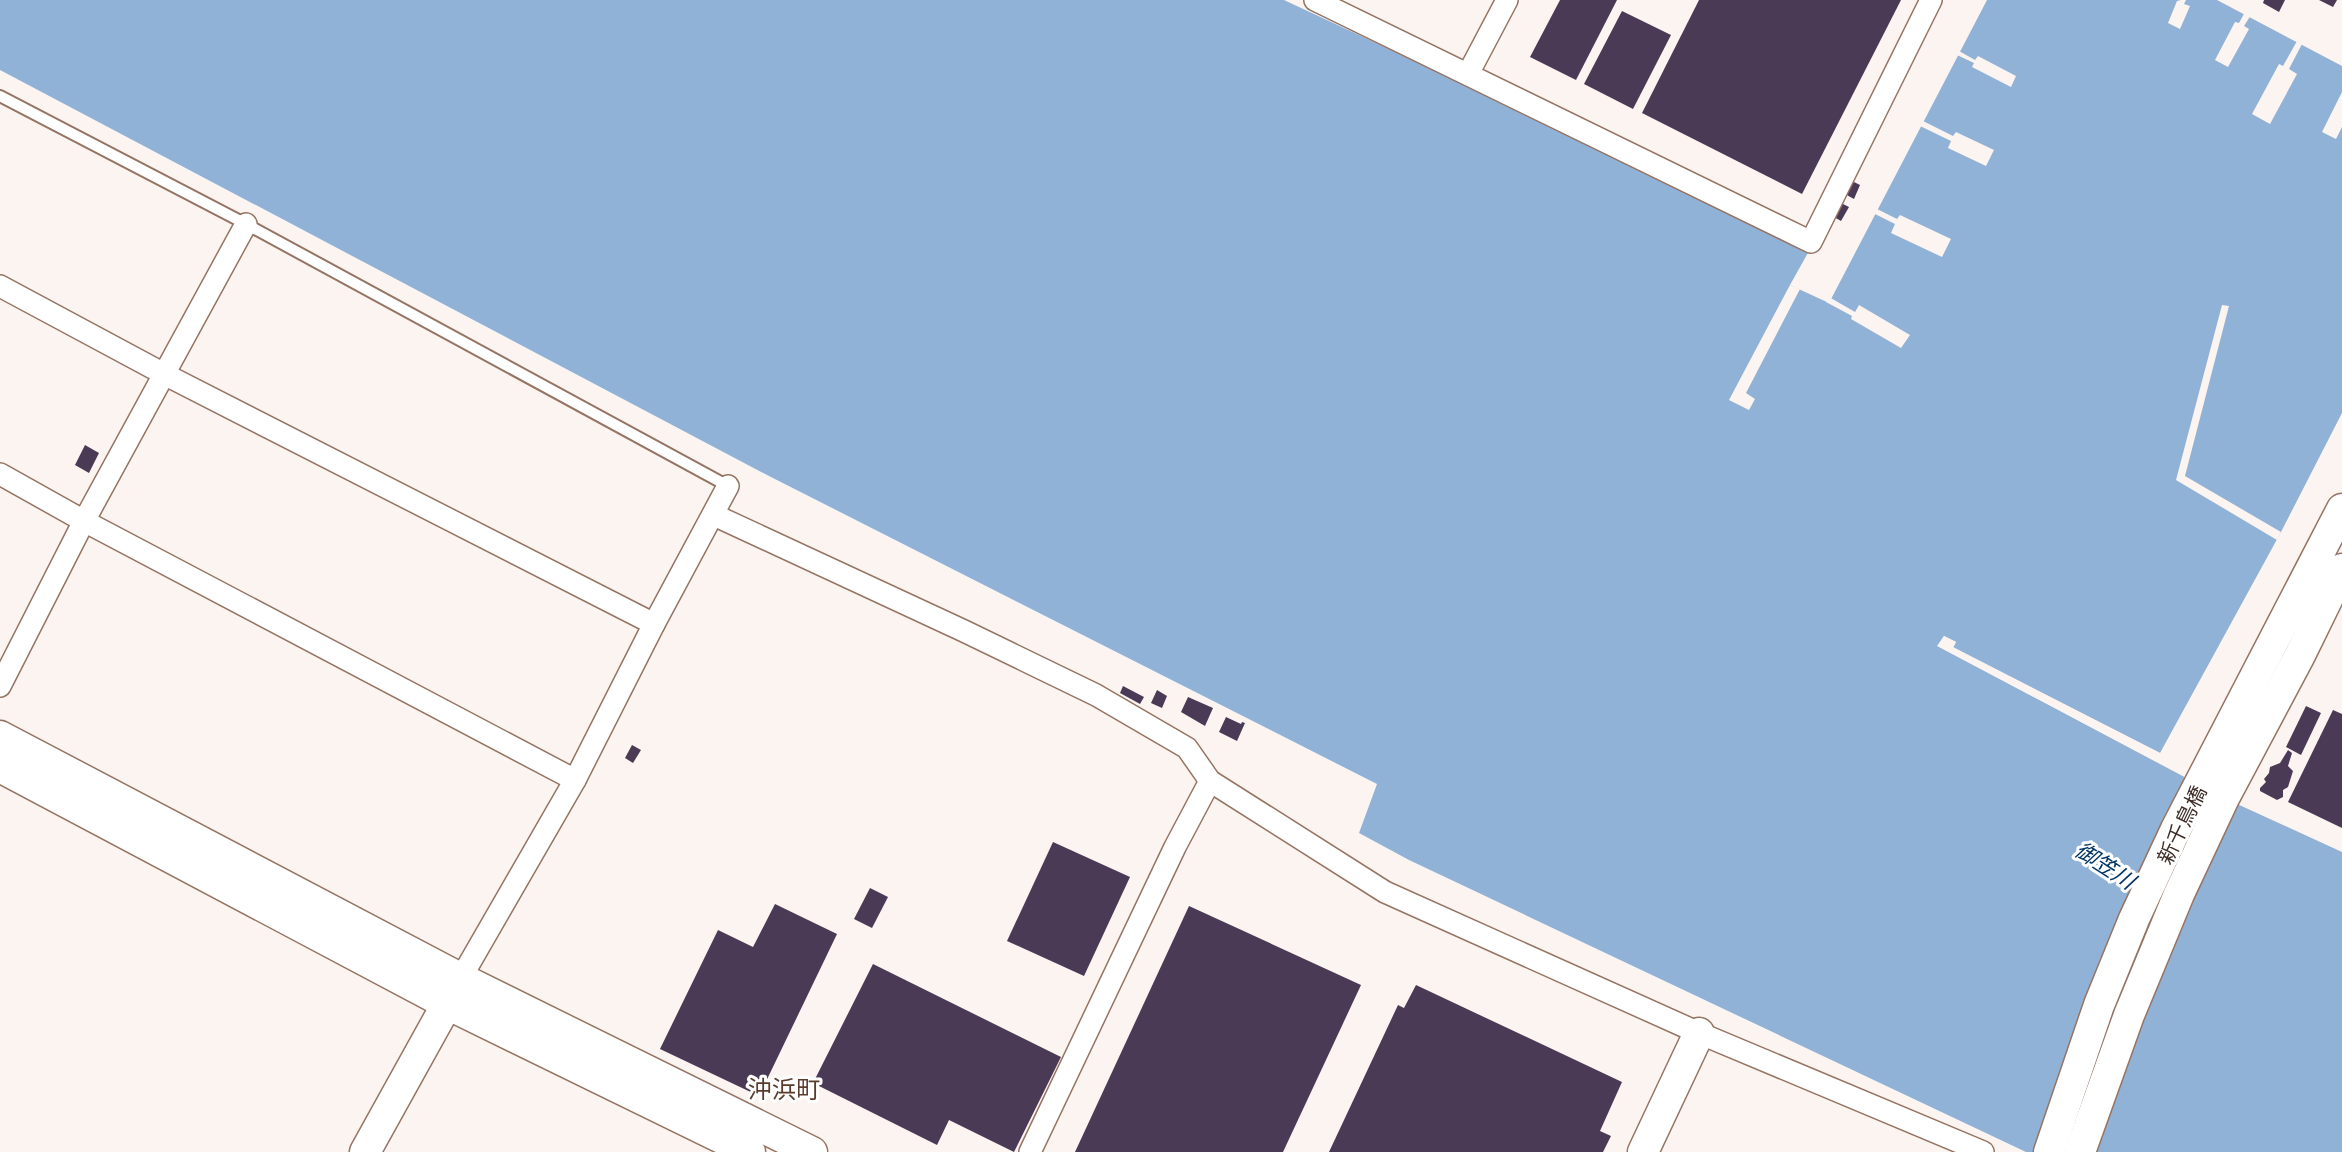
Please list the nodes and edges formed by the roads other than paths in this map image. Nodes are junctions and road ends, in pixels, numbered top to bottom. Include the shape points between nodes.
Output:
1 (1315, 0) edge
2 (1507, 0) edge
3 (1931, 0) edge
4 (1468, 74) junction
5 (0, 96) edge
6 (246, 224) junction
7 (0, 286) edge
8 (164, 374) junction
9 (0, 474) edge
10 (728, 486) joint
11 (2342, 509) edge
12 (714, 515) junction
13 (84, 521) junction
14 (2342, 569) edge
15 (654, 624) junction
16 (0, 686) edge
17 (0, 736) edge
18 (0, 767) edge
19 (574, 780) junction
20 (1210, 781) junction
21 (454, 991) junction
22 (1699, 1033) junction
23 (800, 1150) edge
24 (365, 1152) edge
25 (750, 1152) edge
26 (1030, 1152) edge
27 (1643, 1152) edge
28 (1983, 1152) edge
29 (2049, 1152) edge
30 (2080, 1152) edge

1 - 4 street
2 - 4 street
3 - 4 street via 1811,242
5 - 6 lane
6 - 8 street
6 - 10 lane
7 - 8 street
8 - 13 street
8 - 15 street
9 - 13 street
10 - 12 street
11 - 29 street, 新千鳥橋 via 2185,811 2134,919 2099,1005
12 - 15 street
12 - 20 street via 1096,695 1187,748
13 - 16 street
13 - 19 street
14 - 30 street, 新千鳥橋 via 2224,798 2163,931 2128,1015
15 - 19 street
17 - 21 street
18 - 21 street
19 - 21 street
20 - 22 street via 1385,892
20 - 26 street
21 - 23 street
21 - 24 street
21 - 25 street
22 - 27 street
22 - 28 street

